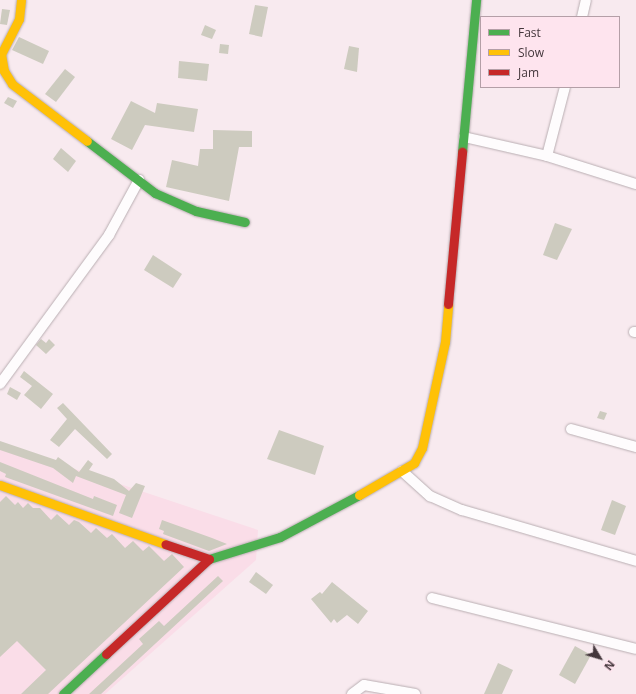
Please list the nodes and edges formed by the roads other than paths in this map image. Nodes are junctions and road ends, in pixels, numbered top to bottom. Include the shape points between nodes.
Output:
1 (21, 0) edge
2 (476, 0) edge
3 (586, 0) edge
4 (582, 16) edge
5 (565, 88) edge
6 (464, 137) junction
7 (547, 156) junction
8 (139, 180) junction
9 (636, 184) edge
10 (245, 222) dead end
11 (0, 384) edge
12 (571, 429) dead end
13 (636, 447) edge
14 (402, 471) junction
15 (0, 485) edge
16 (209, 559) junction
17 (636, 561) edge
18 (432, 598) dead end
19 (636, 649) edge
20 (63, 694) edge
21 (352, 694) edge
22 (415, 694) edge

1 - 8 street via 19,19 1,54 4,71 12,84
2 - 6 street
3 - 4 street
5 - 7 street
6 - 7 street
6 - 14 street via 445,342 422,448 414,463
7 - 9 street
8 - 10 street via 155,193 196,211
8 - 11 street via 109,235
12 - 13 street
14 - 16 street via 280,537
14 - 17 street via 430,496 462,510
15 - 16 street
16 - 20 street
18 - 19 street
21 - 22 street via 364,685

